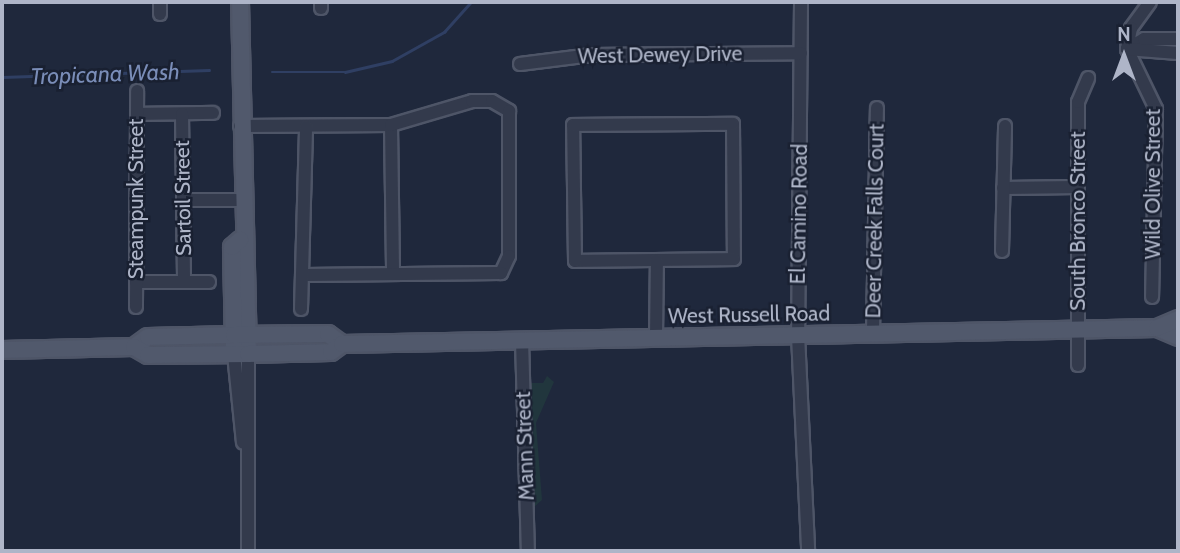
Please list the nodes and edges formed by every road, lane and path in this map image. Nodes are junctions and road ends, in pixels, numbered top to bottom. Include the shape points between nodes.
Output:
1 (240, 2) edge
2 (801, 2) edge
3 (1150, 2) edge
4 (1178, 39) edge
5 (1127, 49) junction
6 (801, 52) junction
7 (1178, 53) edge
8 (520, 64) dead end
9 (1088, 78) dead end
10 (137, 91) dead end
11 (877, 108) dead end
12 (213, 113) dead end
13 (136, 114) junction
14 (182, 114) junction
15 (391, 125) junction
16 (240, 126) junction
17 (306, 126) junction
18 (1005, 126) dead end
19 (1078, 187) junction
20 (1003, 188) junction
21 (183, 200) junction
22 (240, 200) junction
23 (1002, 251) dead end
24 (657, 260) junction
25 (393, 274) junction
26 (305, 275) junction
27 (136, 282) junction
28 (184, 282) junction
29 (209, 282) dead end
30 (1152, 297) dead end
31 (136, 307) dead end
32 (301, 309) dead end
33 (1178, 319) edge
34 (1157, 328) junction
35 (1077, 330) junction
36 (873, 333) junction
37 (241, 335) junction
38 (798, 335) junction
39 (656, 337) junction
40 (1178, 337) edge
41 (522, 340) junction
42 (342, 344) junction
43 (134, 347) junction
44 (2, 350) edge
45 (241, 354) junction
46 (1078, 365) dead end
47 (248, 551) edge
48 (528, 551) edge
49 (808, 551) edge

1 - 16 main road
2 - 6 street, El Camino Road
3 - 5 street via 1131,28
4 - 5 street via 1144,39
5 - 7 street
5 - 30 street, Wild Olive Street via 1156,109
6 - 8 street, West Dewey Drive via 591,55
6 - 38 street, El Camino Road
9 - 19 street, South Bronco Street via 1079,102
10 - 13 street, Steampunk Street
11 - 36 street, Deer Creek Falls Court
12 - 14 street
13 - 14 street
13 - 27 street, Steampunk Street
14 - 21 street, Sartoil Street
15 - 17 street
15 - 25 street
15 - 25 street via 449,104 506,105 507,268 501,273
16 - 17 street
16 - 22 main road
17 - 26 street
18 - 20 street
19 - 20 street
19 - 35 street, South Bronco Street
20 - 23 street
21 - 22 street
21 - 28 street, Sartoil Street
22 - 37 main road via 240,240 247,247
24 - 24 street via 734,260 733,124 573,125 575,261
24 - 39 street
25 - 26 street
26 - 32 street
27 - 28 street
27 - 31 street, Steampunk Street
28 - 29 street
33 - 34 main road, West Russell Road
34 - 35 main road, West Russell Road
34 - 40 main road, West Russell Road
35 - 36 main road, West Russell Road
35 - 46 street, South Bronco Street
36 - 38 main road, West Russell Road
37 - 42 main road, West Russell Road via 328,334
37 - 43 main road, West Russell Road via 148,337
37 - 45 main road
38 - 39 main road, West Russell Road
38 - 49 street, El Camino Road
39 - 41 main road, West Russell Road
41 - 42 main road, West Russell Road
41 - 48 street, Mann Street
42 - 45 main road, West Russell Road via 331,352
43 - 44 main road, West Russell Road
43 - 45 main road, West Russell Road via 148,355
45 - 47 street via 236,421 245,450

